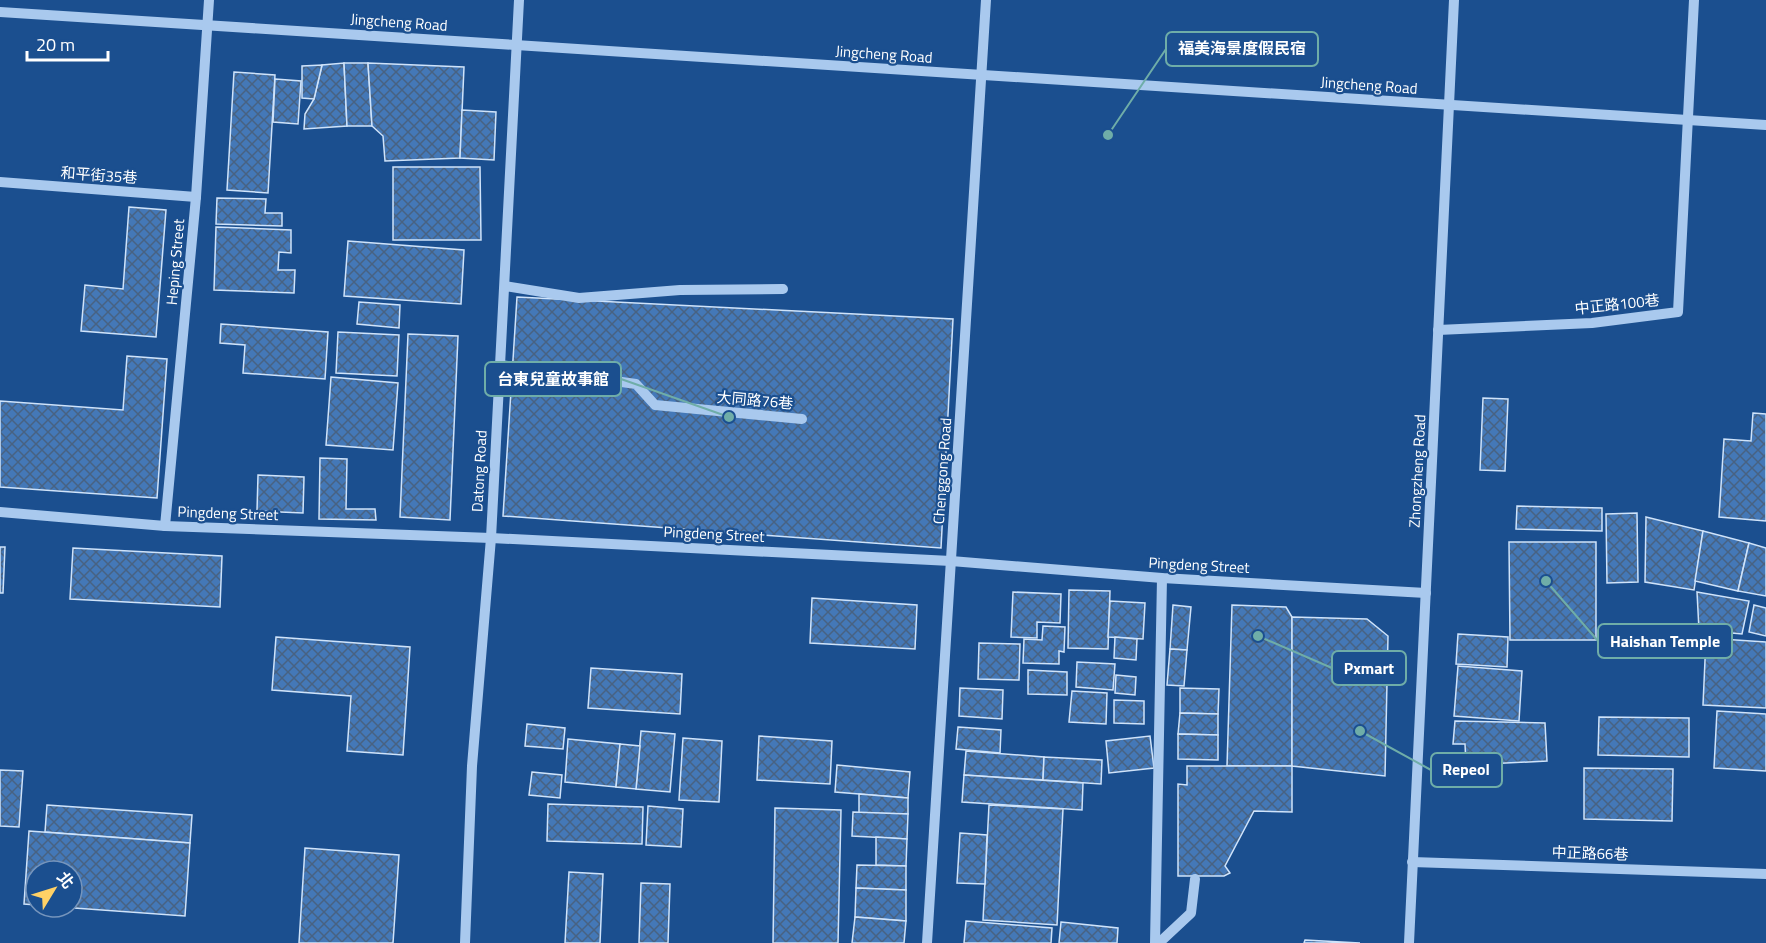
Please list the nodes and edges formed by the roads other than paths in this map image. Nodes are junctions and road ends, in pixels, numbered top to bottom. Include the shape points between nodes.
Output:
1 (209, 0) edge
2 (519, 0) edge
3 (986, 0) edge
4 (1454, 0) edge
5 (1694, 0) edge
6 (0, 12) edge
7 (208, 25) junction
8 (516, 45) junction
9 (982, 75) junction
10 (1449, 105) junction
11 (1689, 120) junction
12 (1766, 125) edge
13 (0, 182) edge
14 (196, 197) junction
15 (505, 286) junction
16 (783, 289) dead end
17 (1438, 330) junction
18 (500, 365) junction
19 (802, 419) dead end
20 (0, 512) edge
21 (165, 526) junction
22 (491, 538) junction
23 (951, 561) junction
24 (1162, 578) junction
25 (1426, 593) junction
26 (1413, 862) junction
27 (1766, 874) edge
28 (1195, 879) dead end
29 (465, 943) edge
30 (927, 943) edge
31 (1157, 943) edge
32 (1409, 943) edge

1 - 7 street, Heping Street
2 - 8 street, Datong Road
3 - 9 street, Chenggong Road
4 - 10 street, Zhongzheng Road
5 - 11 street
6 - 7 street, Jingcheng Road
7 - 8 street, Jingcheng Road
7 - 14 street, Heping Street
8 - 9 street, Jingcheng Road
8 - 15 street, Datong Road
9 - 10 street, Jingcheng Road
9 - 23 street, Chenggong Road
10 - 11 street, Jingcheng Road
10 - 17 street, Zhongzheng Road
11 - 12 street, Jingcheng Road
11 - 17 street, 中正路100巷 via 1678,312 1592,323
13 - 14 street, 和平街35巷
14 - 21 street, Heping Street
15 - 16 street via 579,298 680,290
15 - 18 street, Datong Road
17 - 25 street, Zhongzheng Road
18 - 19 street, 大同路76巷 via 636,384 655,405
18 - 22 street, Datong Road
20 - 21 street, Pingdeng Street
21 - 22 street, Pingdeng Street
22 - 23 street, Pingdeng Street
22 - 29 street, Datong Road via 472,766
23 - 24 street, Pingdeng Street
23 - 30 street, Chenggong Road
24 - 25 street, Pingdeng Street
24 - 31 street
25 - 26 street, Zhongzheng Road
26 - 27 street, 中正路66巷
26 - 32 street, Zhongzheng Road
28 - 31 street via 1191,913

